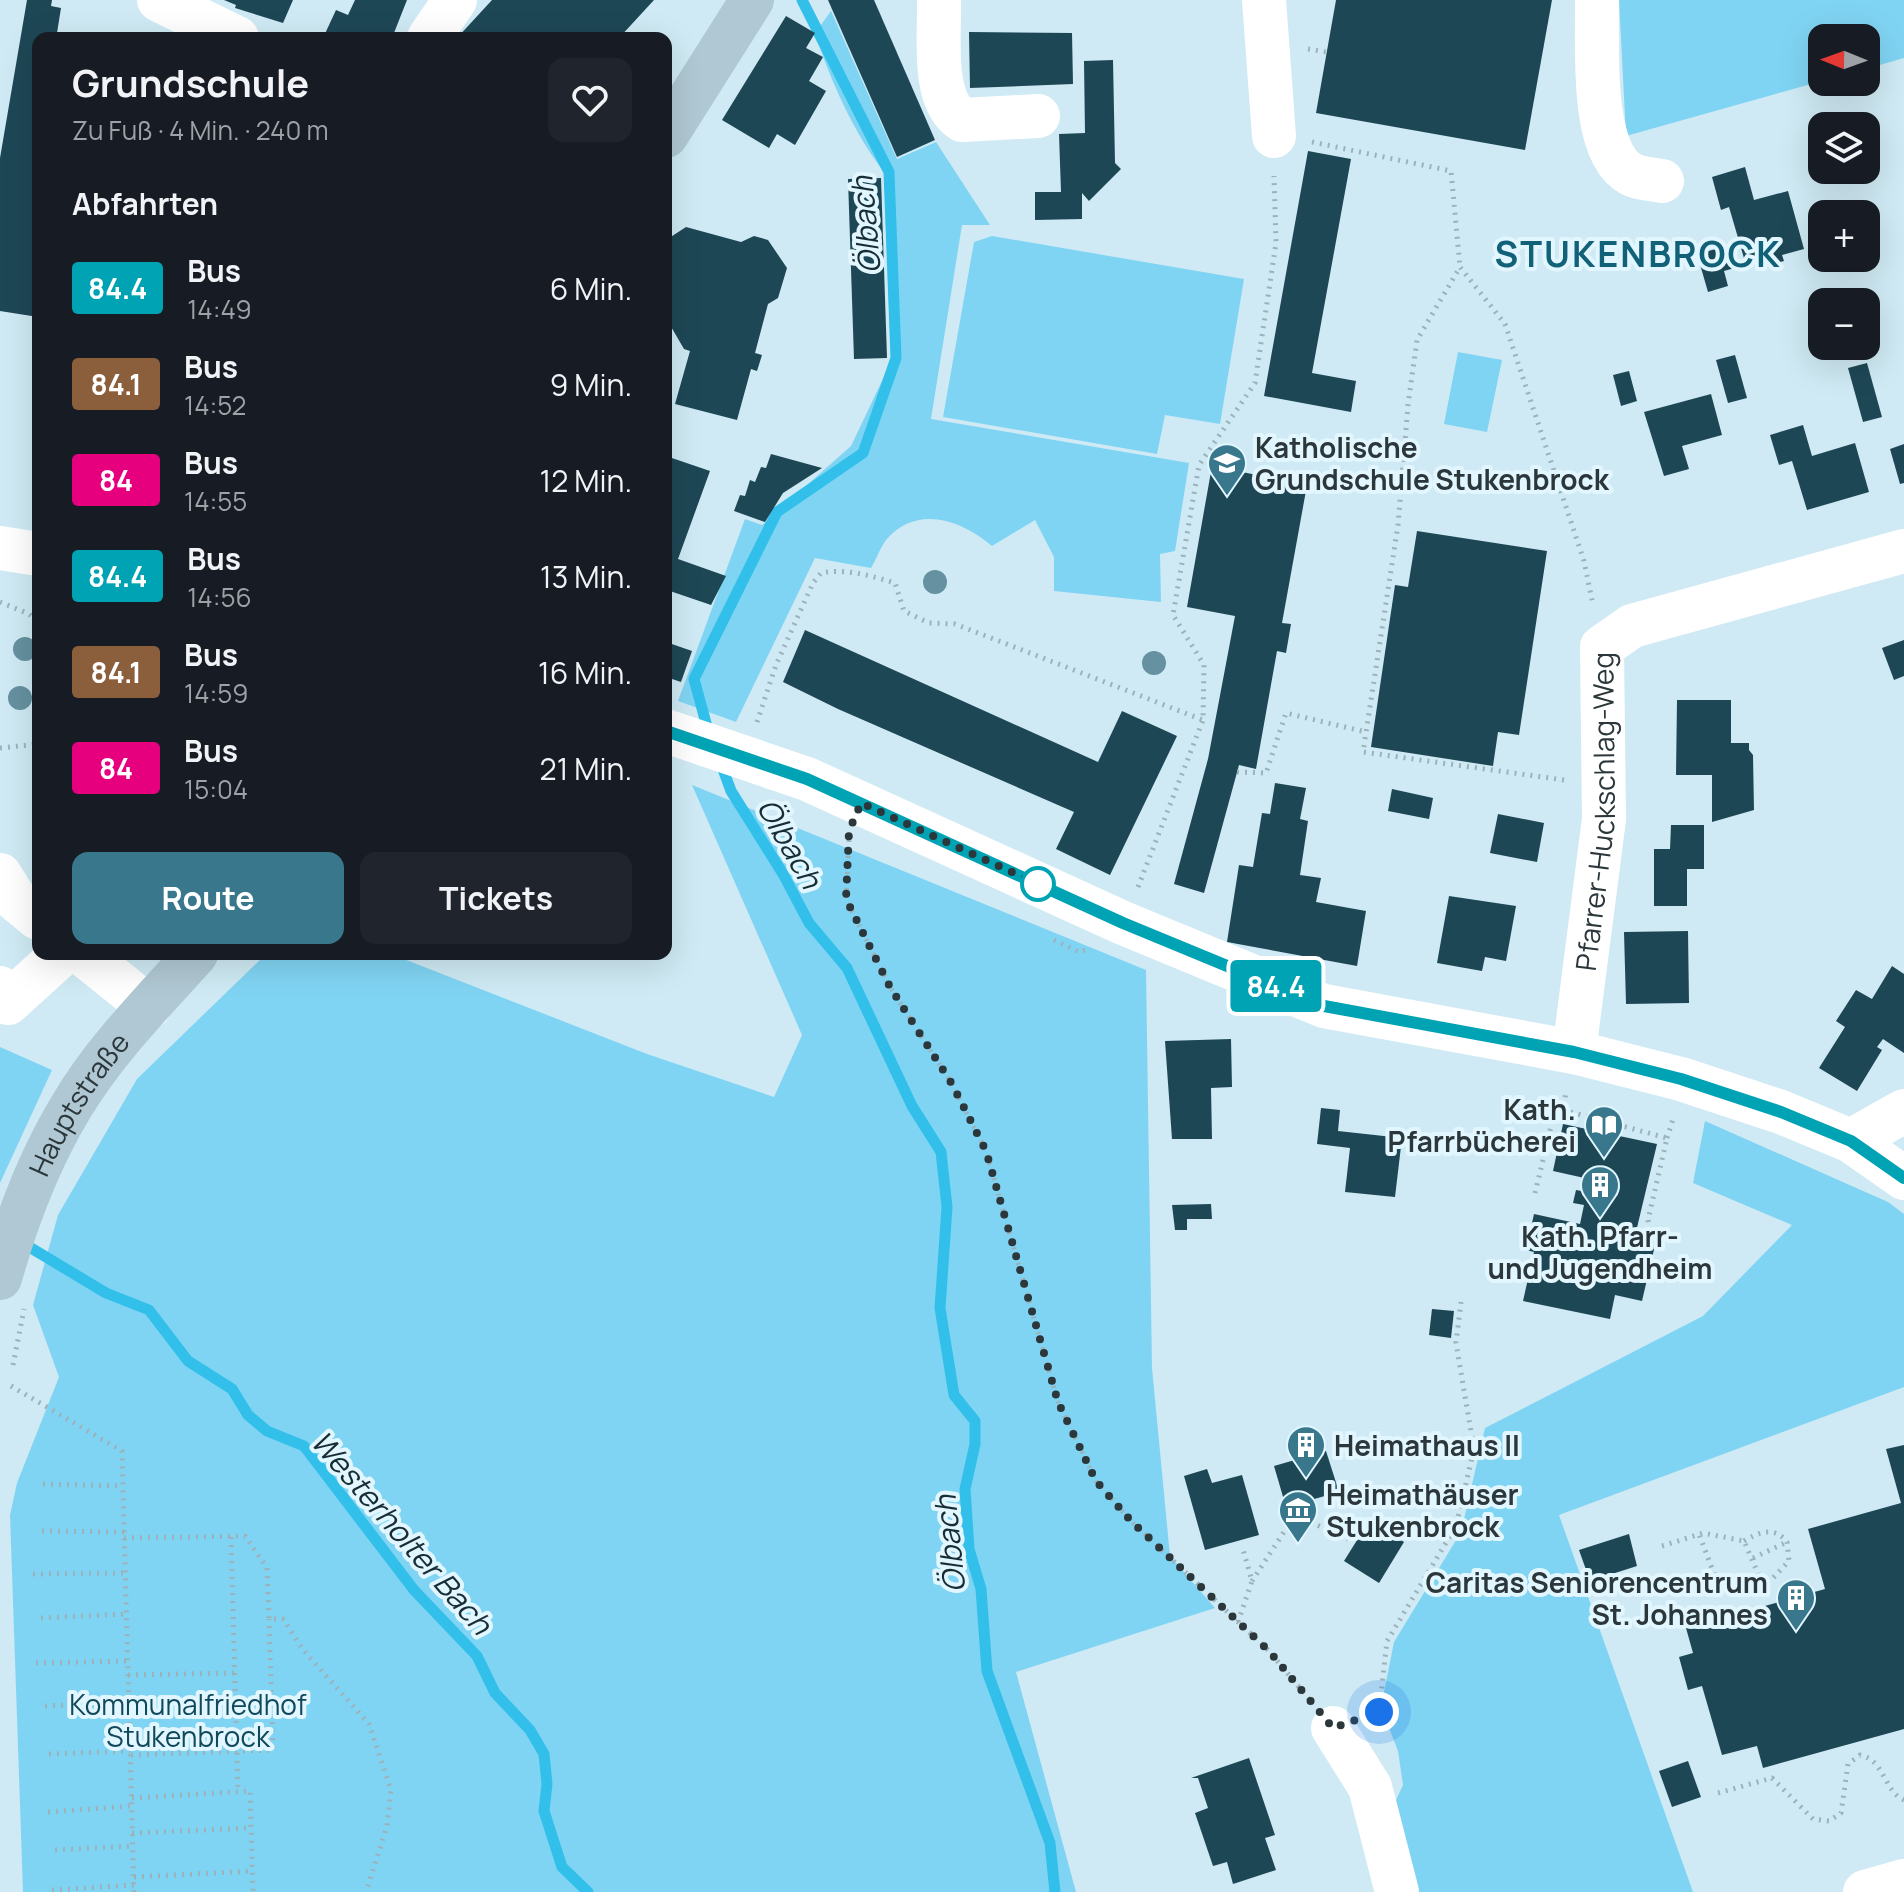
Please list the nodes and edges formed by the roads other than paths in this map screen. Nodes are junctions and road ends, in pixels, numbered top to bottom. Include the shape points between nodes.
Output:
1 (159, 0) edge
2 (455, 0) edge
3 (752, 0) edge
4 (939, 0) edge
5 (1264, 0) edge
6 (1597, 0) edge
7 (225, 32) edge
8 (433, 32) edge
9 (1038, 116) dead end
10 (672, 127) edge
11 (1274, 136) road end
12 (1662, 181) dead end
13 (0, 548) edge
14 (1904, 551) edge
15 (32, 553) edge
16 (706, 744) edge
17 (55, 960) edge
18 (90, 960) edge
19 (191, 960) edge
20 (0, 988) edge
21 (149, 1007) junction
22 (1574, 1052) junction
23 (1904, 1111) edge
24 (1851, 1141) junction
25 (1904, 1178) edge
26 (13, 1291) edge
27 (1333, 1728) road end
28 (1904, 1881) edge
29 (1397, 1892) edge
30 (1865, 1892) edge

1 - 7 street
2 - 8 street
3 - 10 main road
4 - 9 street via 942,98 952,113 962,120
5 - 11 street
6 - 12 street via 1599,98 1608,148 1630,174
13 - 15 street
14 - 22 street, Pfarrer-Huckschlag-Weg via 1632,626 1602,647 1604,819
16 - 22 street via 861,803 1123,923 1324,1006
17 - 20 street via 8,1003
18 - 21 street
19 - 21 main road, Hauptstraße
21 - 26 main road, Hauptstraße via 72,1105 28,1195
22 - 24 street via 1681,1079
23 - 24 street
24 - 25 street
27 - 29 street via 1370,1787
28 - 30 street

